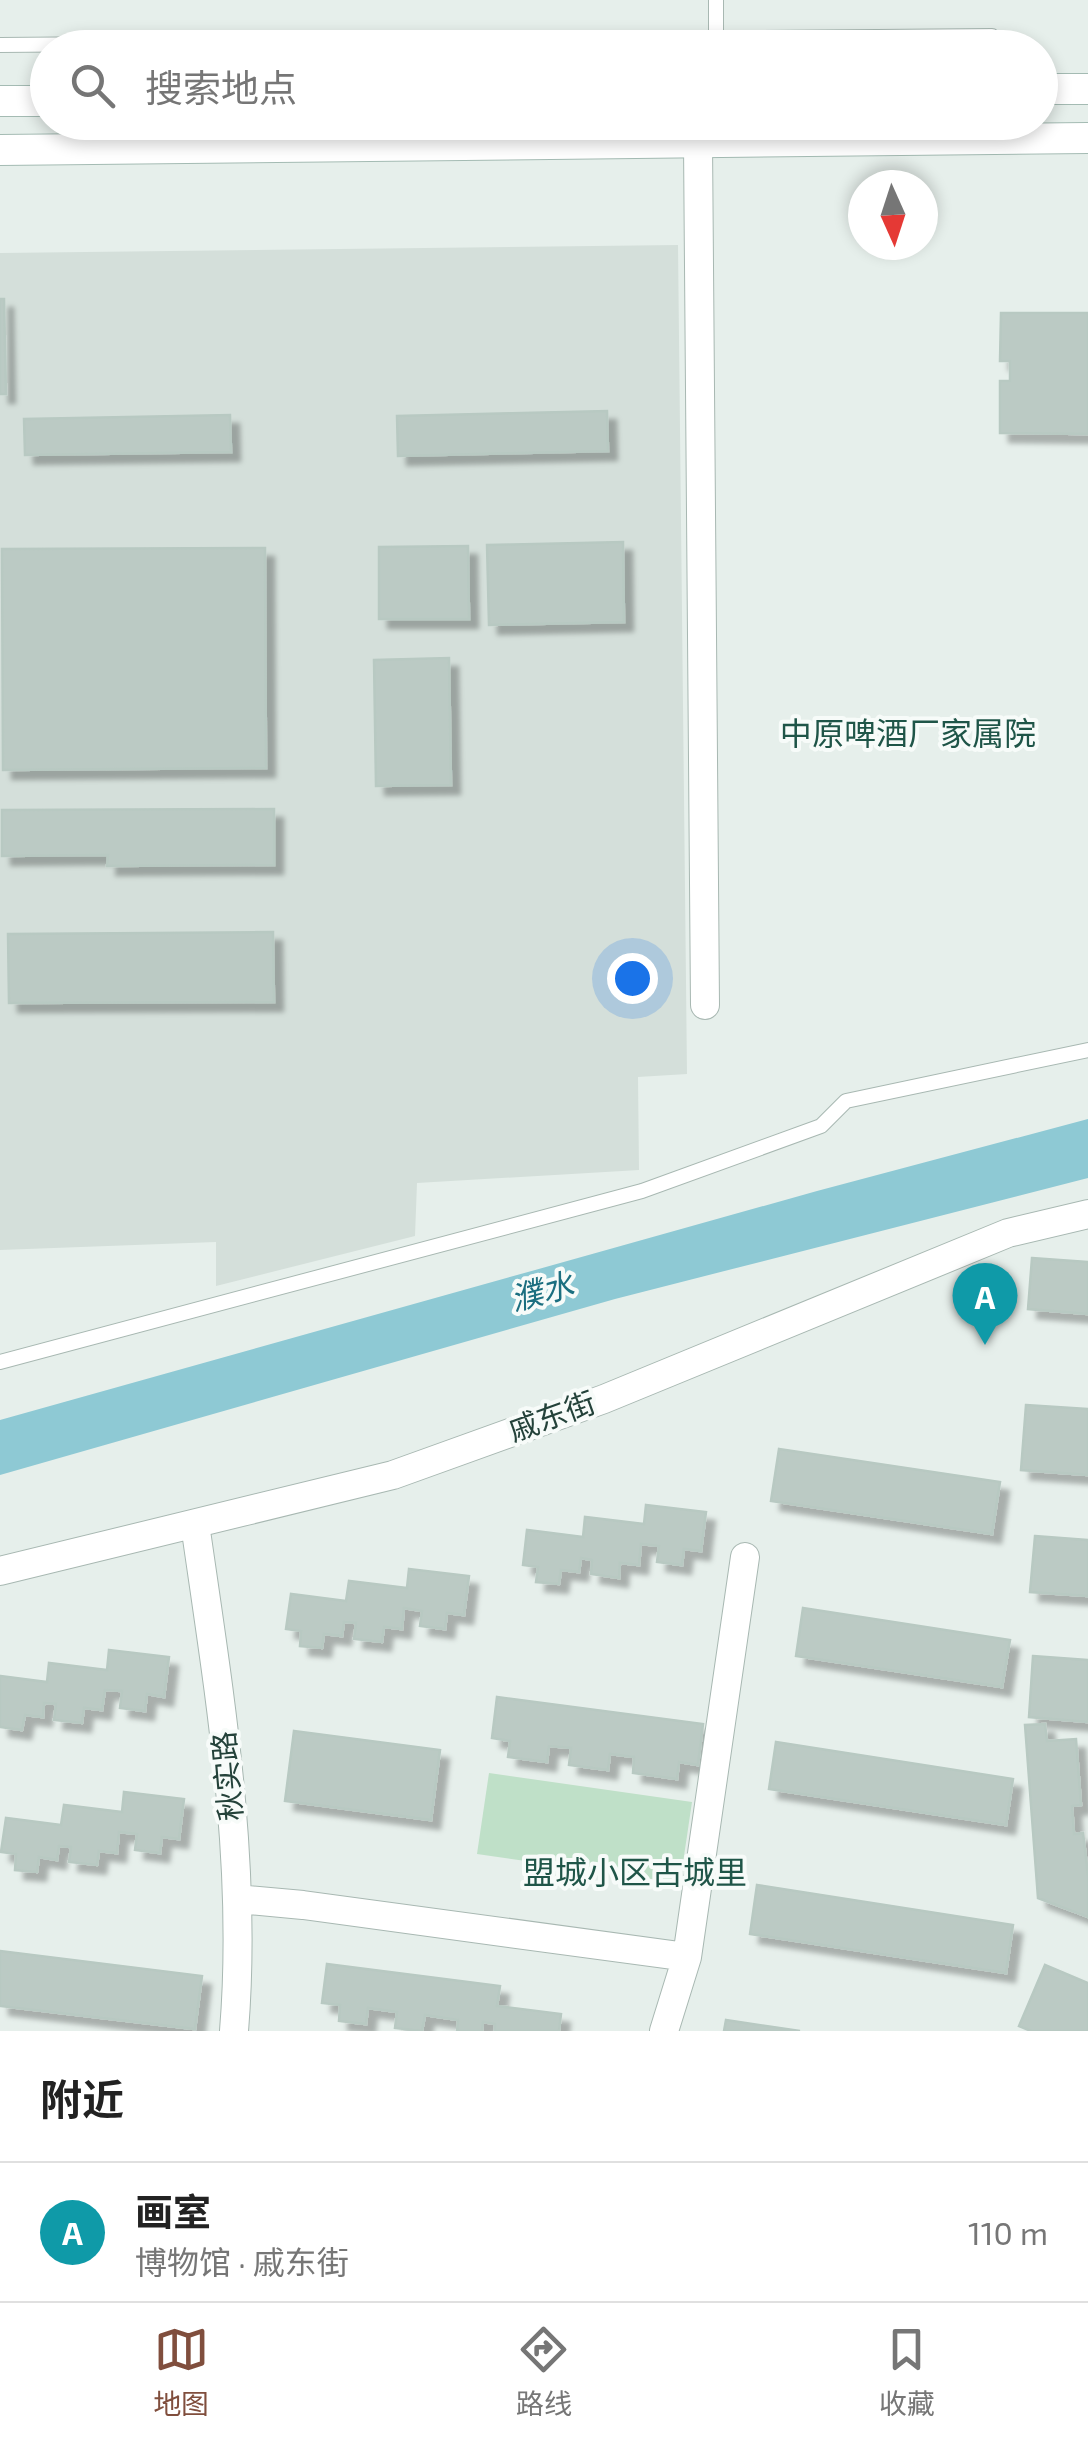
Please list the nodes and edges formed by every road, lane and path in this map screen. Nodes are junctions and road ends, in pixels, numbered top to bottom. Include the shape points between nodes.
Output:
1 (716, 0) edge
2 (716, 30) edge
3 (0, 45) edge
4 (30, 45) edge
5 (1058, 89) edge
6 (1088, 89) edge
7 (30, 100) edge
8 (0, 101) edge
9 (1058, 138) edge
10 (1088, 138) edge
11 (893, 140) edge
12 (698, 142) junction
13 (0, 150) edge
14 (705, 1006) dead end
15 (1088, 1050) edge
16 (1088, 1214) edge
17 (0, 1362) edge
18 (195, 1524) junction
19 (745, 1557) dead end
20 (0, 1571) edge
21 (237, 1898) junction
22 (687, 1957) junction
23 (234, 2031) edge
24 (664, 2031) edge

1 - 2 lane
3 - 4 lane
5 - 6 main road
7 - 8 main road
9 - 10 main road
11 - 12 main road
12 - 13 main road
12 - 14 street
15 - 17 lane via 846,1101 821,1126 642,1191
16 - 18 street, 戚东街 via 1008,1232 604,1399 393,1475
18 - 20 street, 戚东街
18 - 21 street, 秋实路 via 228,1755
19 - 22 street
21 - 22 street
21 - 23 street, 秋实路
22 - 24 street

